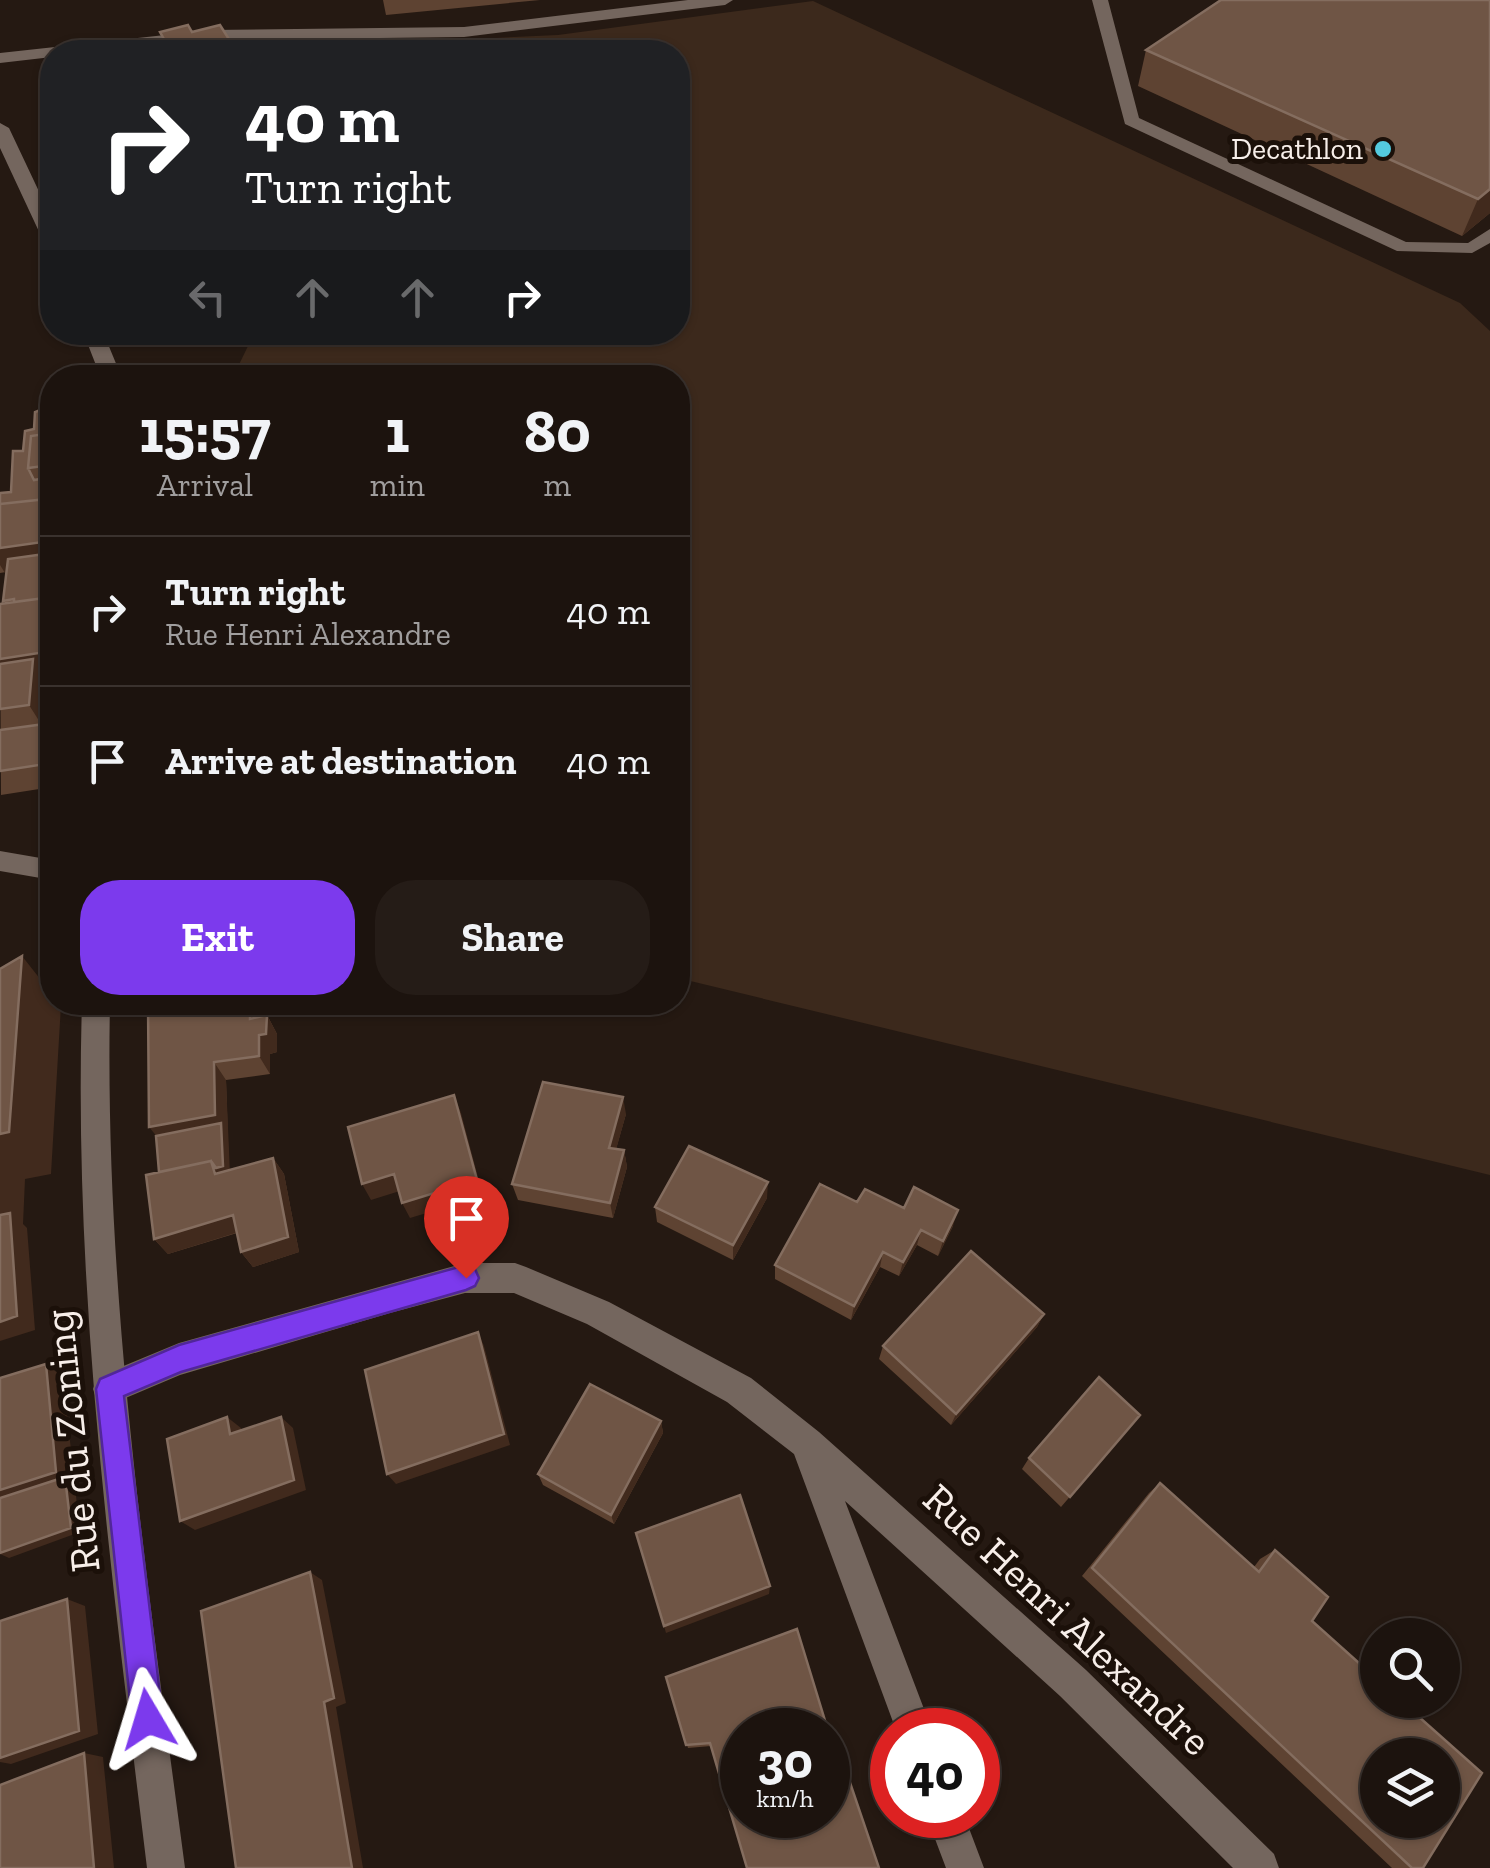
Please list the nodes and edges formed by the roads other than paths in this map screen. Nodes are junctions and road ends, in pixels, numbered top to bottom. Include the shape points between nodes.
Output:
1 (724, 0) edge
2 (1100, 0) edge
3 (165, 40) edge
4 (40, 54) edge
5 (0, 58) edge
6 (0, 128) edge
7 (40, 213) edge
8 (1490, 234) edge
9 (0, 861) edge
10 (40, 868) edge
11 (96, 1015) edge
12 (110, 1389) junction
13 (806, 1444) junction
14 (906, 1708) edge
15 (954, 1838) edge
16 (166, 1868) edge
17 (965, 1868) edge
18 (1260, 1868) edge

1 - 3 street via 526,28
2 - 8 lane via 1131,121 1403,247 1472,248
4 - 5 street
6 - 7 street
9 - 10 lane
11 - 12 street, Rue du Zoning via 98,1240
12 - 13 street, Rue Henri Alexandre via 179,1359 390,1298 466,1278 515,1278 598,1314 738,1390
12 - 16 street, Rue du Zoning
13 - 14 street
13 - 18 street, Rue Henri Alexandre via 1073,1682
15 - 17 street

